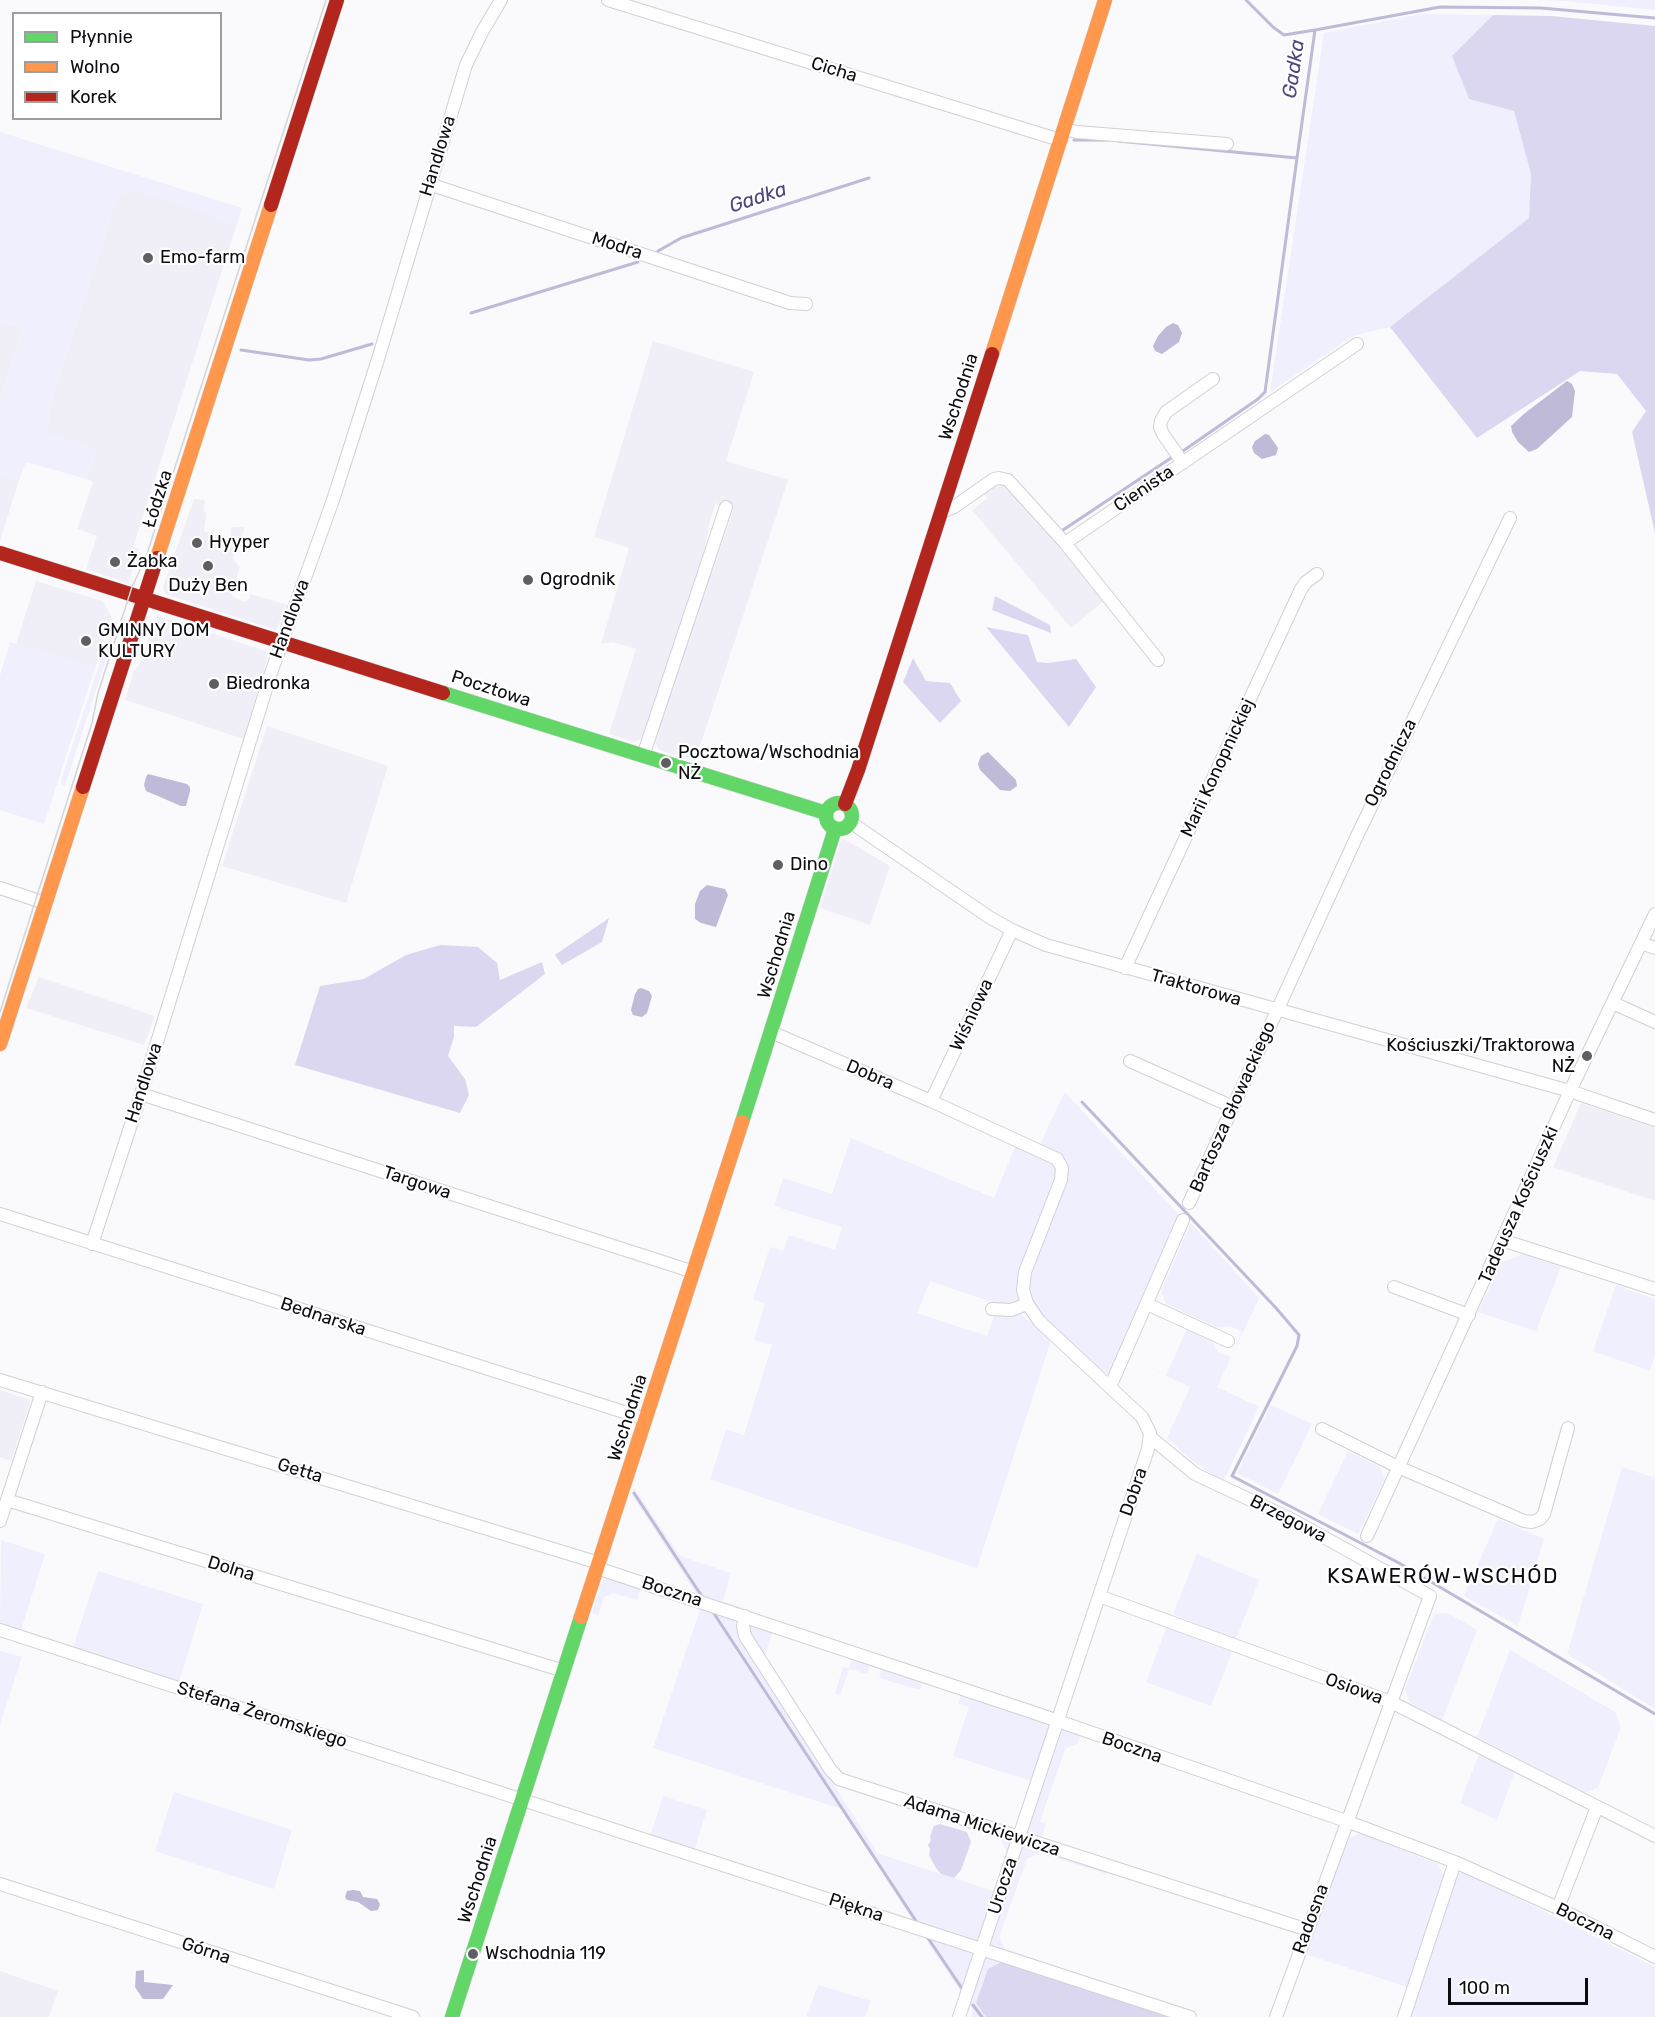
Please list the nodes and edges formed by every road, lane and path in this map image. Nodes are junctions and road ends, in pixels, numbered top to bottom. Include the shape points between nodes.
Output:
1 (337, 0) edge
2 (501, 0) edge
3 (608, 0) edge
4 (1105, 0) edge
5 (1062, 135) junction
6 (1227, 144) dead end
7 (429, 184) junction
8 (806, 304) dead end
9 (1358, 344) dead end
10 (1213, 379) dead end
11 (1183, 463) junction
12 (726, 507) dead end
13 (942, 512) junction
14 (1510, 518) dead end
15 (1065, 543) junction
16 (0, 553) edge
17 (1317, 574) dead end
18 (145, 598) junction
19 (282, 641) junction
20 (1158, 660) dead end
21 (643, 756) junction
22 (845, 804) junction
23 (826, 813) junction
24 (850, 822) junction
25 (835, 829) junction
26 (0, 888) edge
27 (45, 903) junction
28 (1655, 914) edge
29 (1012, 930) junction
30 (1641, 943) junction
31 (1655, 948) edge
32 (1125, 968) junction
33 (1613, 1003) junction
34 (1276, 1011) junction
35 (1655, 1023) edge
36 (771, 1032) junction
37 (0, 1044) edge
38 (1130, 1061) dead end
39 (1570, 1091) junction
40 (141, 1094) junction
41 (931, 1101) junction
42 (1233, 1107) junction
43 (1655, 1120) edge
44 (1189, 1203) dead end
45 (0, 1214) edge
46 (1184, 1220) dead end
47 (1502, 1239) junction
48 (92, 1244) junction
49 (694, 1272) junction
50 (1394, 1287) dead end
51 (1655, 1289) edge
52 (1027, 1304) junction
53 (1147, 1304) junction
54 (992, 1308) dead end
55 (1469, 1315) junction
56 (1228, 1341) dead end
57 (0, 1380) edge
58 (1110, 1387) junction
59 (42, 1392) junction
60 (646, 1419) junction
61 (1568, 1428) dead end
62 (1322, 1429) dead end
63 (1150, 1437) junction
64 (1398, 1467) junction
65 (7, 1500) junction
66 (0, 1521) edge
67 (1367, 1536) dead end
68 (598, 1565) junction
69 (1099, 1596) junction
70 (1430, 1596) joint
71 (745, 1616) junction
72 (0, 1630) edge
73 (564, 1671) junction
74 (1391, 1702) junction
75 (1058, 1722) junction
76 (523, 1799) junction
77 (1597, 1807) junction
78 (1346, 1821) junction
79 (1655, 1836) edge
80 (1018, 1838) junction
81 (1455, 1862) junction
82 (0, 1884) edge
83 (1558, 1908) junction
84 (1308, 1930) junction
85 (983, 1950) junction
86 (1655, 1957) edge
87 (413, 2017) edge
88 (452, 2017) edge
89 (959, 2017) edge
90 (1190, 2017) edge
91 (1276, 2017) edge
92 (1404, 2017) edge

1 - 18 street, Łódzka
2 - 7 street, Handlowa via 466,65
3 - 5 street, Cicha
4 - 5 street, Wschodnia
5 - 6 street, Cicha via 1077,132
5 - 13 street, Wschodnia
7 - 8 street, Modra via 790,303
7 - 19 street, Handlowa via 333,500
9 - 11 street, Cienista
10 - 11 street via 1166,412 1161,421 1163,434
11 - 15 street, Cienista
12 - 21 street
13 - 15 street via 994,479 1004,478
13 - 22 street, Wschodnia
14 - 34 street, Ogrodnicza
15 - 20 street
16 - 18 street, Pocztowa
17 - 32 street, Marii Konopnickiej via 1301,589
18 - 19 street, Pocztowa
18 - 27 street, Łódzka
19 - 21 street, Pocztowa
19 - 40 street, Handlowa
21 - 23 street, Pocztowa
22 - 23 street via 832,804
22 - 24 street via 851,811
23 - 25 street via 827,823
24 - 25 street
24 - 29 street, Traktorowa
25 - 36 street, Wschodnia
26 - 27 street
27 - 37 street, Łódzka
28 - 30 street, Tadeusza Kościuszki
29 - 32 street, Traktorowa via 1046,945
29 - 41 street, Wiśniowa
30 - 31 street
30 - 33 street, Tadeusza Kościuszki
32 - 34 street, Traktorowa
33 - 35 street
33 - 39 street, Tadeusza Kościuszki
34 - 39 street, Traktorowa
34 - 42 street, Bartosza Głowackiego
36 - 41 street, Dobra
36 - 49 street, Wschodnia
38 - 42 street
39 - 43 street, Traktorowa
39 - 47 street, Tadeusza Kościuszki
40 - 48 street, Handlowa
40 - 49 street, Targowa
41 - 52 street, Dobra via 1052,1155 1061,1164 1058,1193 1025,1272 1023,1290
42 - 44 street, Bartosza Głowackiego
45 - 48 street, Bednarska
46 - 53 street
47 - 51 street
47 - 55 street, Tadeusza Kościuszki
48 - 60 street, Bednarska
49 - 60 street, Wschodnia
50 - 55 street
52 - 54 street via 1011,1310
52 - 58 street via 1039,1321
53 - 56 street
53 - 58 street
55 - 64 street, Tadeusza Kościuszki
57 - 59 street, Getta
58 - 63 street via 1142,1417
59 - 65 street
59 - 68 street, Getta
60 - 68 street, Wschodnia
61 - 64 street via 1544,1514 1532,1522
62 - 64 street
63 - 69 street, Dobra
63 - 70 street, Brzegowa via 1195,1474 1291,1518
64 - 67 street, Tadeusza Kościuszki
65 - 66 street
65 - 73 street, Dolna
68 - 71 street, Boczna
68 - 73 street, Wschodnia
69 - 74 street, Osiowa
69 - 75 street, Dobra
70 - 74 street, Radosna
71 - 75 street, Boczna
71 - 80 street, Adama Mickiewicza via 745,1636 839,1779
72 - 76 street, Stefana Żeromskiego
73 - 76 street, Wschodnia
74 - 77 street, Osiowa
74 - 78 street, Radosna
75 - 78 street, Boczna
75 - 80 street, Urocza
76 - 85 street, Piękna
76 - 88 street, Wschodnia
77 - 79 street, Osiowa
77 - 83 street
78 - 81 street, Boczna
78 - 84 street, Radosna
80 - 84 street, Adama Mickiewicza
80 - 85 street, Urocza
81 - 83 street, Boczna
81 - 92 street
82 - 87 street, Górna
83 - 86 street, Boczna
84 - 91 street, Radosna
85 - 89 street, Urocza
85 - 90 street, Piękna

